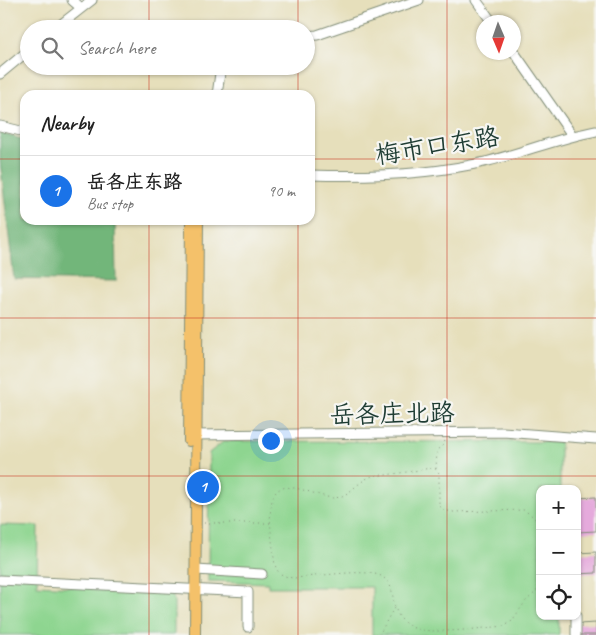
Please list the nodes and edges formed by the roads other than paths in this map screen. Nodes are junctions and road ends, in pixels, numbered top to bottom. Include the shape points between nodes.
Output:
1 (72, 0) edge
2 (92, 0) edge
3 (419, 0) edge
4 (476, 0) edge
5 (80, 8) junction
6 (487, 15) edge
7 (65, 20) edge
8 (315, 35) edge
9 (20, 57) edge
10 (520, 60) edge
11 (0, 74) edge
12 (220, 75) edge
13 (218, 90) edge
14 (0, 126) edge
15 (20, 131) edge
16 (596, 131) edge
17 (572, 135) junction
18 (315, 175) edge
19 (191, 225) edge
20 (198, 225) edge
21 (192, 435) junction
22 (596, 439) edge
23 (196, 570) junction
24 (262, 574) dead end
25 (0, 580) edge
26 (192, 588) junction
27 (576, 620) edge
28 (248, 627) dead end
29 (189, 635) edge
30 (195, 635) edge
31 (576, 635) edge

1 - 5 street
2 - 5 street
3 - 8 street
4 - 6 street
5 - 7 street
9 - 11 street
10 - 17 street
12 - 13 street
14 - 15 street
16 - 17 street, 梅市口东路
17 - 18 street, 梅市口东路 via 490,161 460,166 349,177
19 - 21 main road
20 - 21 main road
21 - 22 street, 岳各庄北路 via 503,432
21 - 23 main road
21 - 26 main road
23 - 24 street
23 - 26 main road
25 - 26 street
26 - 28 street via 248,592
26 - 29 main road
26 - 30 main road
27 - 31 street

